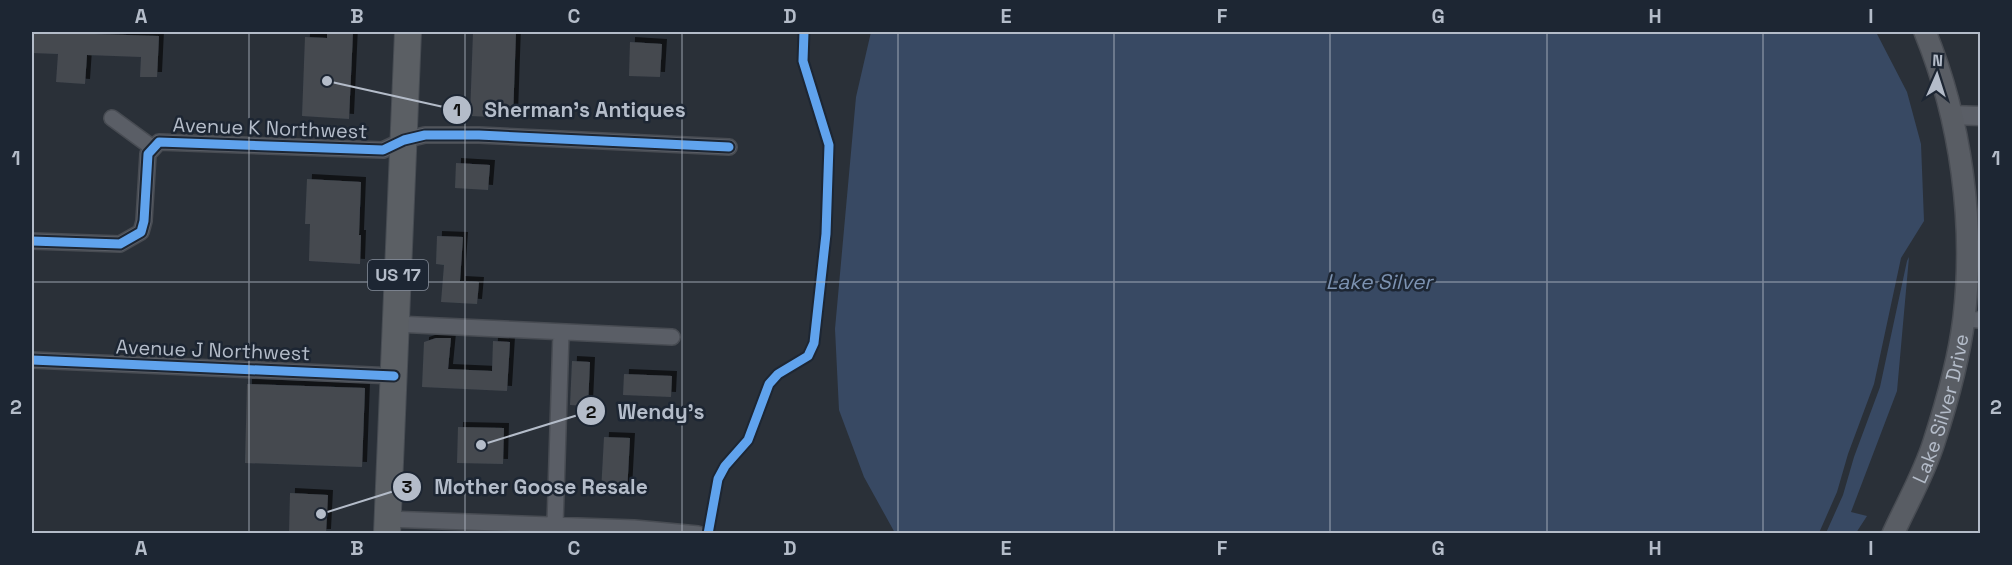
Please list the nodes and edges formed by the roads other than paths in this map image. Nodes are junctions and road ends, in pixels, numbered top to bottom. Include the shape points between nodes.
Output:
1 (408, 32) edge
2 (1924, 32) edge
3 (1952, 115) junction
4 (1980, 116) edge
5 (112, 118) dead end
6 (404, 140) junction
7 (729, 147) dead end
8 (153, 148) junction
9 (32, 241) edge
10 (1972, 319) edge
11 (396, 324) junction
12 (561, 332) junction
13 (672, 337) dead end
14 (32, 360) edge
15 (394, 376) junction
16 (555, 525) junction
17 (387, 526) edge
18 (693, 533) edge
19 (1893, 533) edge

1 - 6 highway, US 17
2 - 3 main road, Lake Silver Drive
3 - 4 street
3 - 10 main road, Lake Silver Drive via 1962,173
5 - 8 street, Avenue K Northwest
6 - 7 street, Avenue K Northwest via 425,135 479,135
6 - 8 street, Avenue K Northwest via 383,150 171,141 159,142
6 - 11 highway, US 17
8 - 9 street, Avenue K Northwest via 148,154 141,232 120,244
10 - 19 main road, Lake Silver Drive via 1934,444
11 - 12 street
11 - 15 highway, US 17
12 - 13 street
12 - 16 street
14 - 15 street, Avenue J Northwest
15 - 17 highway, US 17
16 - 17 street
16 - 18 street

